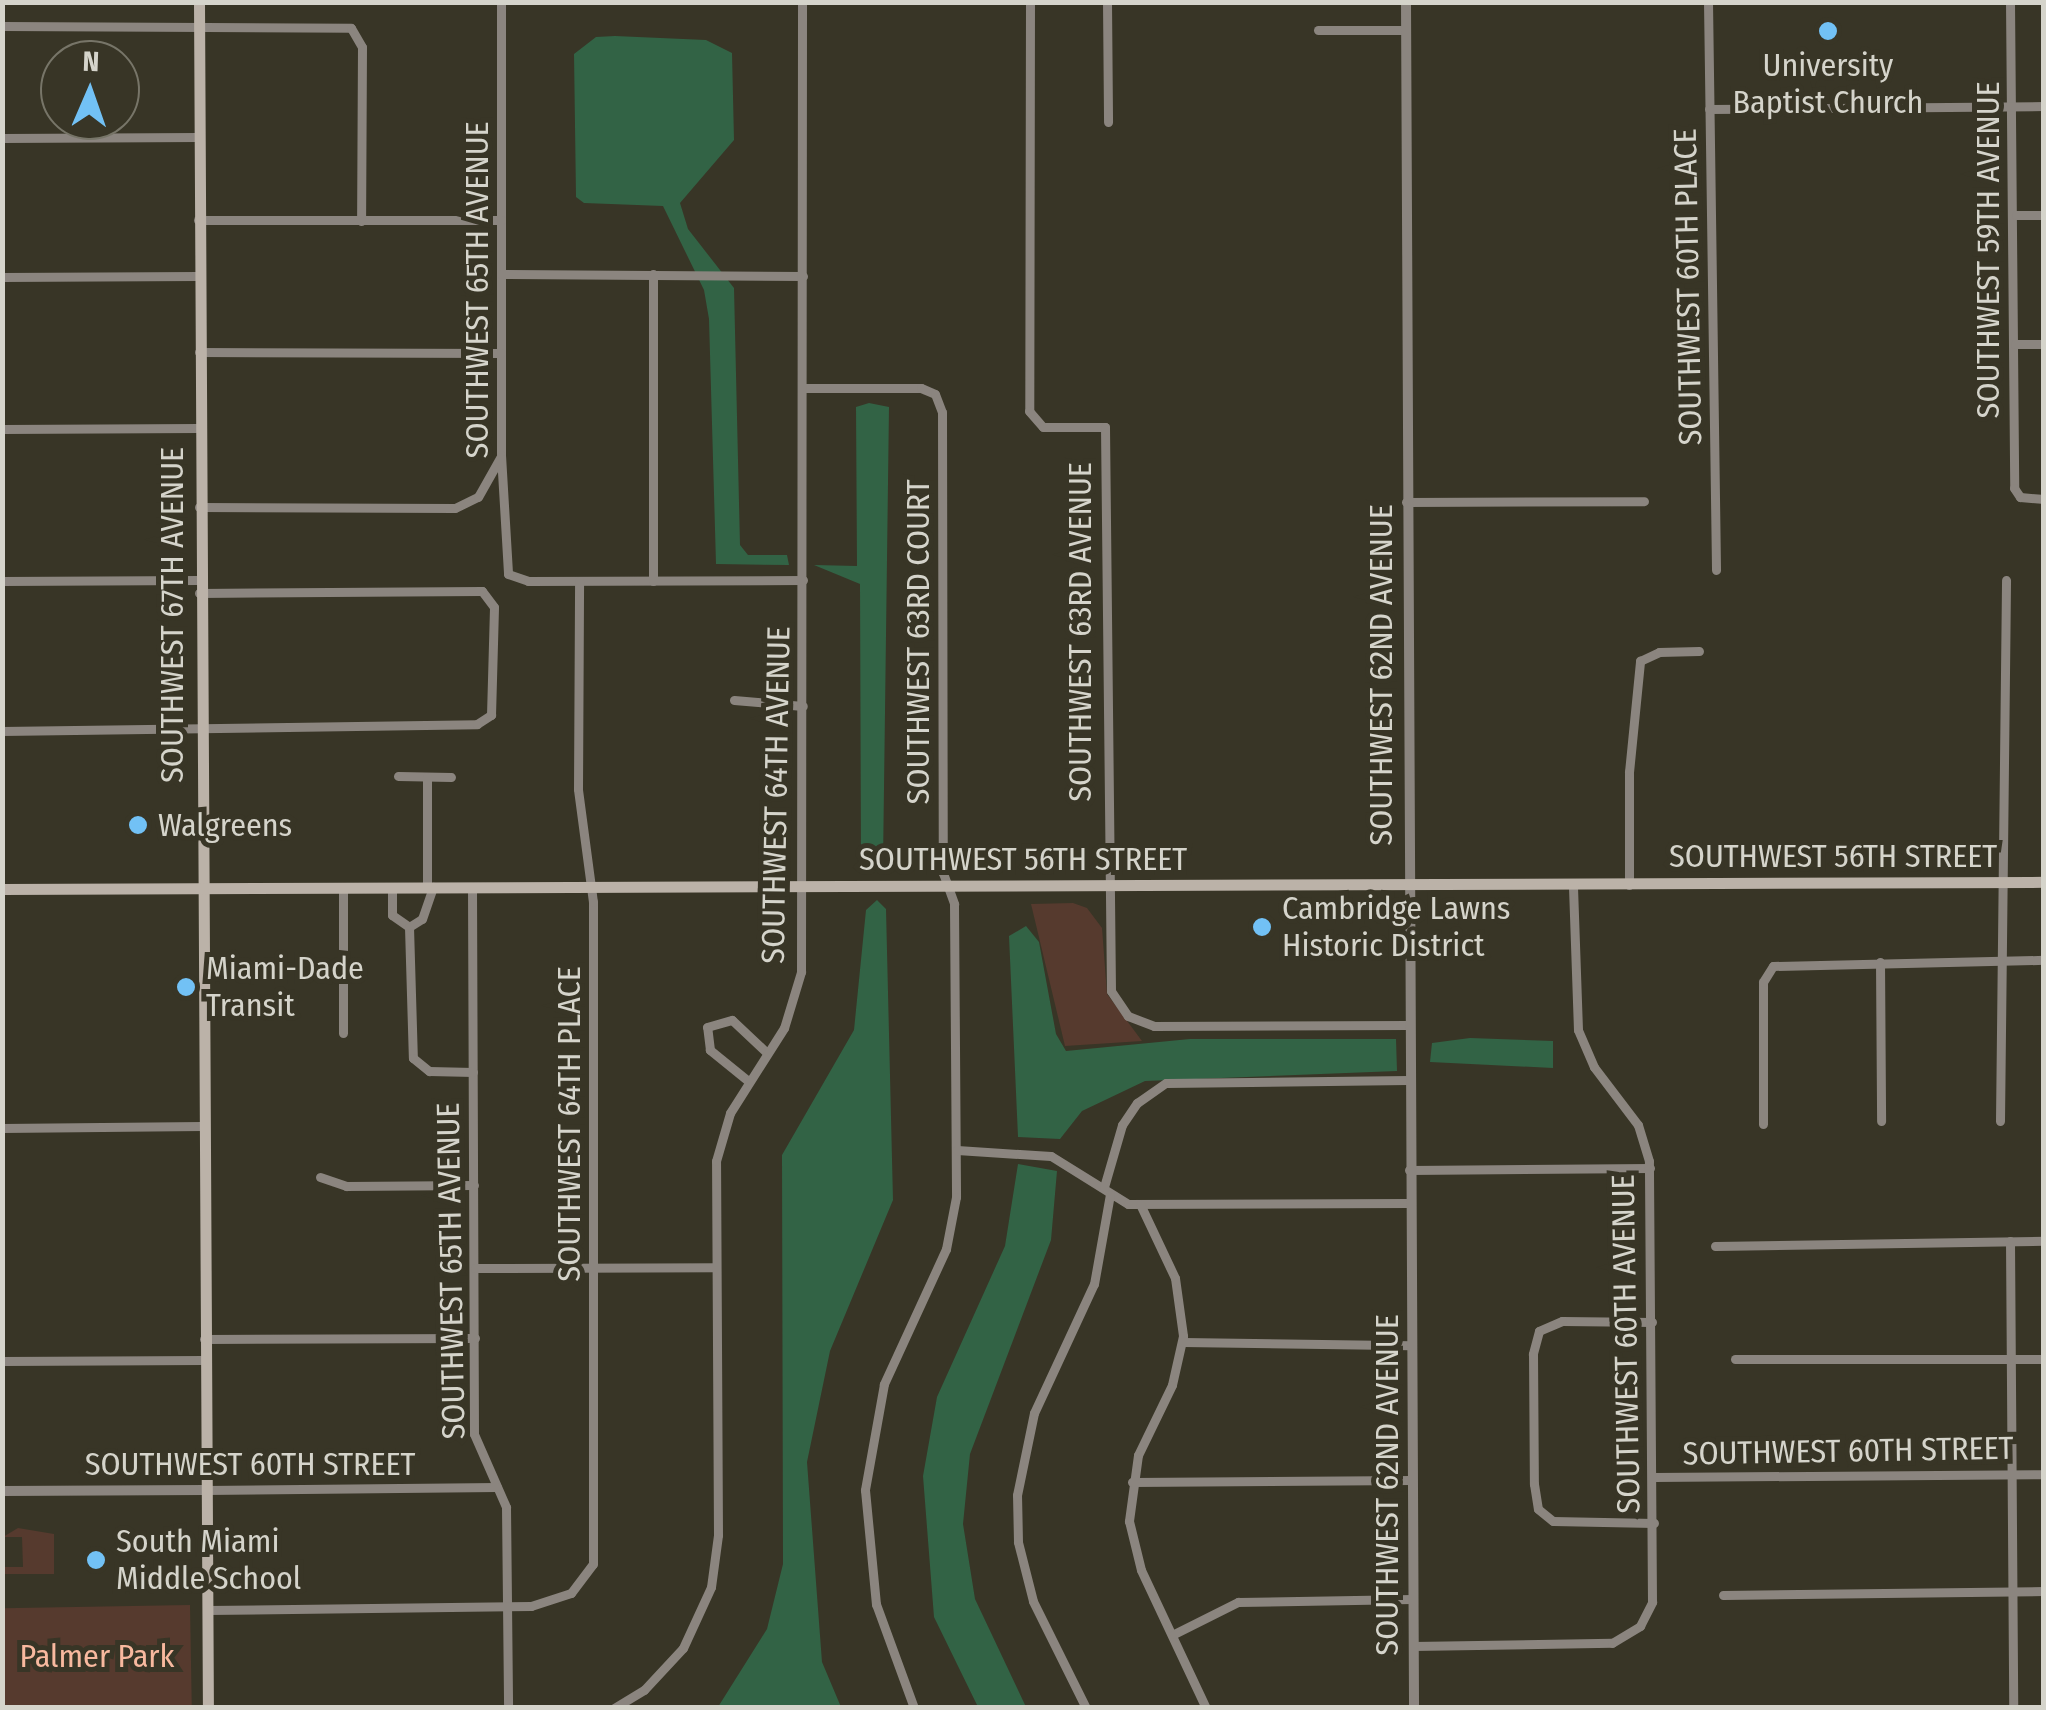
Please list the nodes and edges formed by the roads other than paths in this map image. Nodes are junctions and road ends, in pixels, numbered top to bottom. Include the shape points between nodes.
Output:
1 (199, 2) edge
2 (501, 2) edge
3 (802, 2) edge
4 (1030, 2) edge
5 (1107, 2) edge
6 (1406, 2) edge
7 (1708, 2) edge
8 (2010, 2) edge
9 (2, 26) edge
10 (198, 26) junction
11 (1318, 30) dead end
12 (1406, 30) junction
13 (2013, 106) junction
14 (2044, 106) edge
15 (1709, 109) junction
16 (1108, 122) dead end
17 (198, 137) junction
18 (2, 138) edge
19 (2016, 215) junction
20 (2044, 215) edge
21 (198, 220) junction
22 (501, 220) junction
23 (361, 221) junction
24 (501, 274) junction
25 (653, 274) junction
26 (198, 276) junction
27 (802, 276) junction
28 (2, 277) edge
29 (2015, 344) junction
30 (2044, 344) edge
31 (198, 352) junction
32 (501, 353) junction
33 (802, 388) junction
34 (198, 428) junction
35 (2, 429) edge
36 (501, 455) junction
37 (2044, 498) edge
38 (1644, 501) dead end
39 (1406, 502) junction
40 (199, 508) junction
41 (1716, 570) dead end
42 (579, 580) junction
43 (803, 580) junction
44 (2006, 580) dead end
45 (2, 581) edge
46 (653, 581) junction
47 (199, 586) junction
48 (1699, 651) dead end
49 (734, 700) dead end
50 (802, 706) junction
51 (199, 727) junction
52 (2, 731) edge
53 (398, 776) dead end
54 (427, 777) junction
55 (451, 777) dead end
56 (2001, 882) junction
57 (2044, 882) edge
58 (1629, 884) junction
59 (1406, 885) junction
60 (1572, 885) junction
61 (948, 886) junction
62 (1106, 886) junction
63 (201, 887) junction
64 (343, 887) junction
65 (392, 887) junction
66 (430, 887) junction
67 (472, 887) junction
68 (592, 887) junction
69 (803, 887) junction
70 (2, 888) edge
71 (409, 926) junction
72 (2044, 960) edge
73 (1998, 961) junction
74 (1880, 962) junction
75 (1408, 1025) junction
76 (343, 1033) dead end
77 (767, 1053) junction
78 (473, 1072) junction
79 (747, 1080) junction
80 (1408, 1080) junction
81 (1882, 1121) dead end
82 (2000, 1122) dead end
83 (1763, 1124) dead end
84 (202, 1126) junction
85 (2, 1128) edge
86 (957, 1150) junction
87 (1650, 1168) junction
88 (1409, 1170) junction
89 (320, 1177) dead end
90 (474, 1185) junction
91 (1107, 1191) junction
92 (1409, 1203) junction
93 (1140, 1204) junction
94 (2010, 1241) junction
95 (2044, 1241) edge
96 (1715, 1246) dead end
97 (716, 1267) junction
98 (475, 1268) junction
99 (594, 1268) junction
100 (1652, 1322) junction
101 (475, 1338) junction
102 (204, 1340) junction
103 (1183, 1342) junction
104 (1410, 1345) junction
105 (2044, 1358) edge
106 (1735, 1359) dead end
107 (2010, 1359) junction
108 (204, 1360) junction
109 (2, 1361) edge
110 (2010, 1474) junction
111 (2044, 1474) edge
112 (1654, 1477) junction
113 (1412, 1480) junction
114 (1132, 1482) junction
115 (497, 1487) junction
116 (205, 1490) junction
117 (2, 1491) edge
118 (1654, 1522) junction
119 (2044, 1591) edge
120 (2011, 1592) junction
121 (1723, 1595) dead end
122 (1412, 1599) junction
123 (508, 1608) junction
124 (207, 1610) junction
125 (1174, 1634) junction
126 (1413, 1646) junction
127 (208, 1708) edge
128 (508, 1708) edge
129 (614, 1708) edge
130 (914, 1708) edge
131 (1086, 1708) edge
132 (1206, 1708) edge
133 (1414, 1708) edge
134 (2013, 1708) edge

1 - 10 main road, SOUTHWEST 67TH AVENUE
2 - 22 street, SOUTHWEST 65TH AVENUE
3 - 27 street, SOUTHWEST 64TH AVENUE
4 - 62 street, SOUTHWEST 63RD AVENUE via 1028,398 1034,421 1043,427 1105,427
5 - 16 street
6 - 12 street, SOUTHWEST 62ND AVENUE
7 - 15 street, SOUTHWEST 60TH PLACE
8 - 13 street, SOUTHWEST 59TH AVENUE
9 - 10 street
10 - 17 main road, SOUTHWEST 67TH AVENUE
10 - 23 street via 341,25 357,33
11 - 12 street
12 - 39 street, SOUTHWEST 62ND AVENUE
13 - 14 street
13 - 15 street
13 - 19 street, SOUTHWEST 59TH AVENUE
15 - 41 street, SOUTHWEST 60TH PLACE
17 - 18 street
17 - 21 main road, SOUTHWEST 67TH AVENUE
19 - 20 street
19 - 29 street, SOUTHWEST 59TH AVENUE
21 - 23 street
21 - 26 main road, SOUTHWEST 67TH AVENUE
22 - 23 street
22 - 24 street, SOUTHWEST 65TH AVENUE
24 - 25 street
24 - 32 street, SOUTHWEST 65TH AVENUE
25 - 27 street
25 - 46 street
26 - 28 street
26 - 31 main road, SOUTHWEST 67TH AVENUE
27 - 33 street, SOUTHWEST 64TH AVENUE
29 - 30 street
29 - 37 street, SOUTHWEST 59TH AVENUE via 2018,496
31 - 32 street
31 - 34 main road, SOUTHWEST 67TH AVENUE
32 - 36 street, SOUTHWEST 65TH AVENUE
33 - 43 street, SOUTHWEST 64TH AVENUE
33 - 61 street, SOUTHWEST 63RD COURT via 933,392 943,419
34 - 35 street
34 - 40 main road, SOUTHWEST 67TH AVENUE
36 - 40 street via 478,496 455,508
36 - 42 street, SOUTHWEST 65TH AVENUE via 510,576
38 - 39 street
39 - 59 street, SOUTHWEST 62ND AVENUE
40 - 47 main road, SOUTHWEST 67TH AVENUE
42 - 46 street
42 - 68 street, SOUTHWEST 64TH PLACE via 578,788
43 - 46 street
43 - 50 street, SOUTHWEST 64TH AVENUE
44 - 56 street
45 - 47 street
47 - 51 main road, SOUTHWEST 67TH AVENUE
47 - 51 street via 459,588 489,596 494,607 489,720
48 - 58 street via 1641,659 1629,772
49 - 50 street
50 - 69 street, SOUTHWEST 64TH AVENUE
51 - 52 street
51 - 63 main road, SOUTHWEST 67TH AVENUE
53 - 54 street
54 - 55 street
54 - 66 street
56 - 57 main road, SOUTHWEST 56TH STREET
56 - 58 main road, SOUTHWEST 56TH STREET
56 - 73 street
58 - 60 main road, SOUTHWEST 56TH STREET
59 - 60 main road, SOUTHWEST 56TH STREET
59 - 62 main road, SOUTHWEST 56TH STREET
59 - 75 street, SOUTHWEST 62ND AVENUE
60 - 87 street, SOUTHWEST 60TH AVENUE via 1580,1036 1638,1125
61 - 62 main road, SOUTHWEST 56TH STREET
61 - 69 main road, SOUTHWEST 56TH STREET
61 - 86 street, SOUTHWEST 63RD COURT via 954,904
62 - 75 street, SOUTHWEST 63RD AVENUE via 1106,973 1124,1012 1154,1026
63 - 64 main road, SOUTHWEST 56TH STREET
63 - 70 main road, SOUTHWEST 56TH STREET
63 - 84 main road, SOUTHWEST 67TH AVENUE
64 - 65 main road, SOUTHWEST 56TH STREET
64 - 76 street
65 - 66 main road, SOUTHWEST 56TH STREET
65 - 71 street via 392,915
66 - 67 main road, SOUTHWEST 56TH STREET
66 - 71 street via 422,919
67 - 68 main road, SOUTHWEST 56TH STREET
67 - 78 street, SOUTHWEST 65TH AVENUE
68 - 69 main road, SOUTHWEST 56TH STREET
68 - 99 street, SOUTHWEST 64TH PLACE
69 - 77 street, SOUTHWEST 64TH AVENUE via 799,983 784,1028
71 - 78 street via 413,1058 429,1071
72 - 73 street
73 - 74 street
73 - 82 street
74 - 81 street
74 - 83 street via 1787,963 1768,970
75 - 80 street, SOUTHWEST 62ND AVENUE
77 - 79 street, SOUTHWEST 64TH AVENUE
77 - 79 street via 732,1020 716,1019 707,1027 710,1050
78 - 90 street, SOUTHWEST 65TH AVENUE
79 - 97 street, SOUTHWEST 64TH AVENUE via 718,1151
80 - 88 street, SOUTHWEST 62ND AVENUE
80 - 91 street via 1166,1084 1136,1103 1122,1125
84 - 85 street
84 - 102 main road, SOUTHWEST 67TH AVENUE
86 - 91 street via 1042,1153
86 - 130 street, SOUTHWEST 63RD COURT via 948,1242 887,1374 866,1481 876,1604
87 - 88 street
87 - 100 street, SOUTHWEST 60TH AVENUE
88 - 92 street, SOUTHWEST 62ND AVENUE
89 - 90 street via 346,1186
90 - 98 street, SOUTHWEST 65TH AVENUE
91 - 93 street
91 - 131 street via 1094,1284 1034,1413 1017,1495 1028,1586
92 - 93 street
92 - 104 street, SOUTHWEST 62ND AVENUE
93 - 103 street via 1176,1278
94 - 95 street
94 - 96 street
94 - 107 street
97 - 99 street
97 - 129 street, SOUTHWEST 64TH AVENUE via 714,1576 683,1648 636,1697
98 - 99 street
98 - 101 street, SOUTHWEST 65TH AVENUE
99 - 123 street, SOUTHWEST 64TH PLACE via 595,1558 583,1583 565,1597
100 - 112 street, SOUTHWEST 60TH AVENUE
100 - 118 street via 1562,1321 1542,1327 1533,1354 1539,1512 1558,1522
101 - 102 street
101 - 115 street, SOUTHWEST 65TH AVENUE via 475,1442
102 - 108 main road, SOUTHWEST 67TH AVENUE
103 - 104 street
103 - 114 street
104 - 113 street, SOUTHWEST 62ND AVENUE
105 - 107 street
106 - 107 street
107 - 110 street
108 - 109 street
108 - 116 main road, SOUTHWEST 67TH AVENUE
110 - 111 street, SOUTHWEST 60TH STREET
110 - 112 street, SOUTHWEST 60TH STREET
110 - 120 street
112 - 118 street, SOUTHWEST 60TH AVENUE
113 - 114 street
113 - 122 street, SOUTHWEST 62ND AVENUE
114 - 125 street via 1133,1546
115 - 116 street, SOUTHWEST 60TH STREET
115 - 123 street, SOUTHWEST 65TH AVENUE via 507,1515
116 - 117 street, SOUTHWEST 60TH STREET
116 - 124 main road, SOUTHWEST 67TH AVENUE
118 - 126 street, SOUTHWEST 60TH AVENUE via 1652,1602 1630,1635 1598,1644
119 - 120 street
120 - 121 street
120 - 134 street
122 - 125 street via 1238,1602
122 - 126 street, SOUTHWEST 62ND AVENUE
123 - 124 street, SOUTHWEST 64TH PLACE
123 - 128 street, SOUTHWEST 65TH AVENUE
124 - 127 main road, SOUTHWEST 67TH AVENUE
125 - 132 street
126 - 133 street, SOUTHWEST 62ND AVENUE

